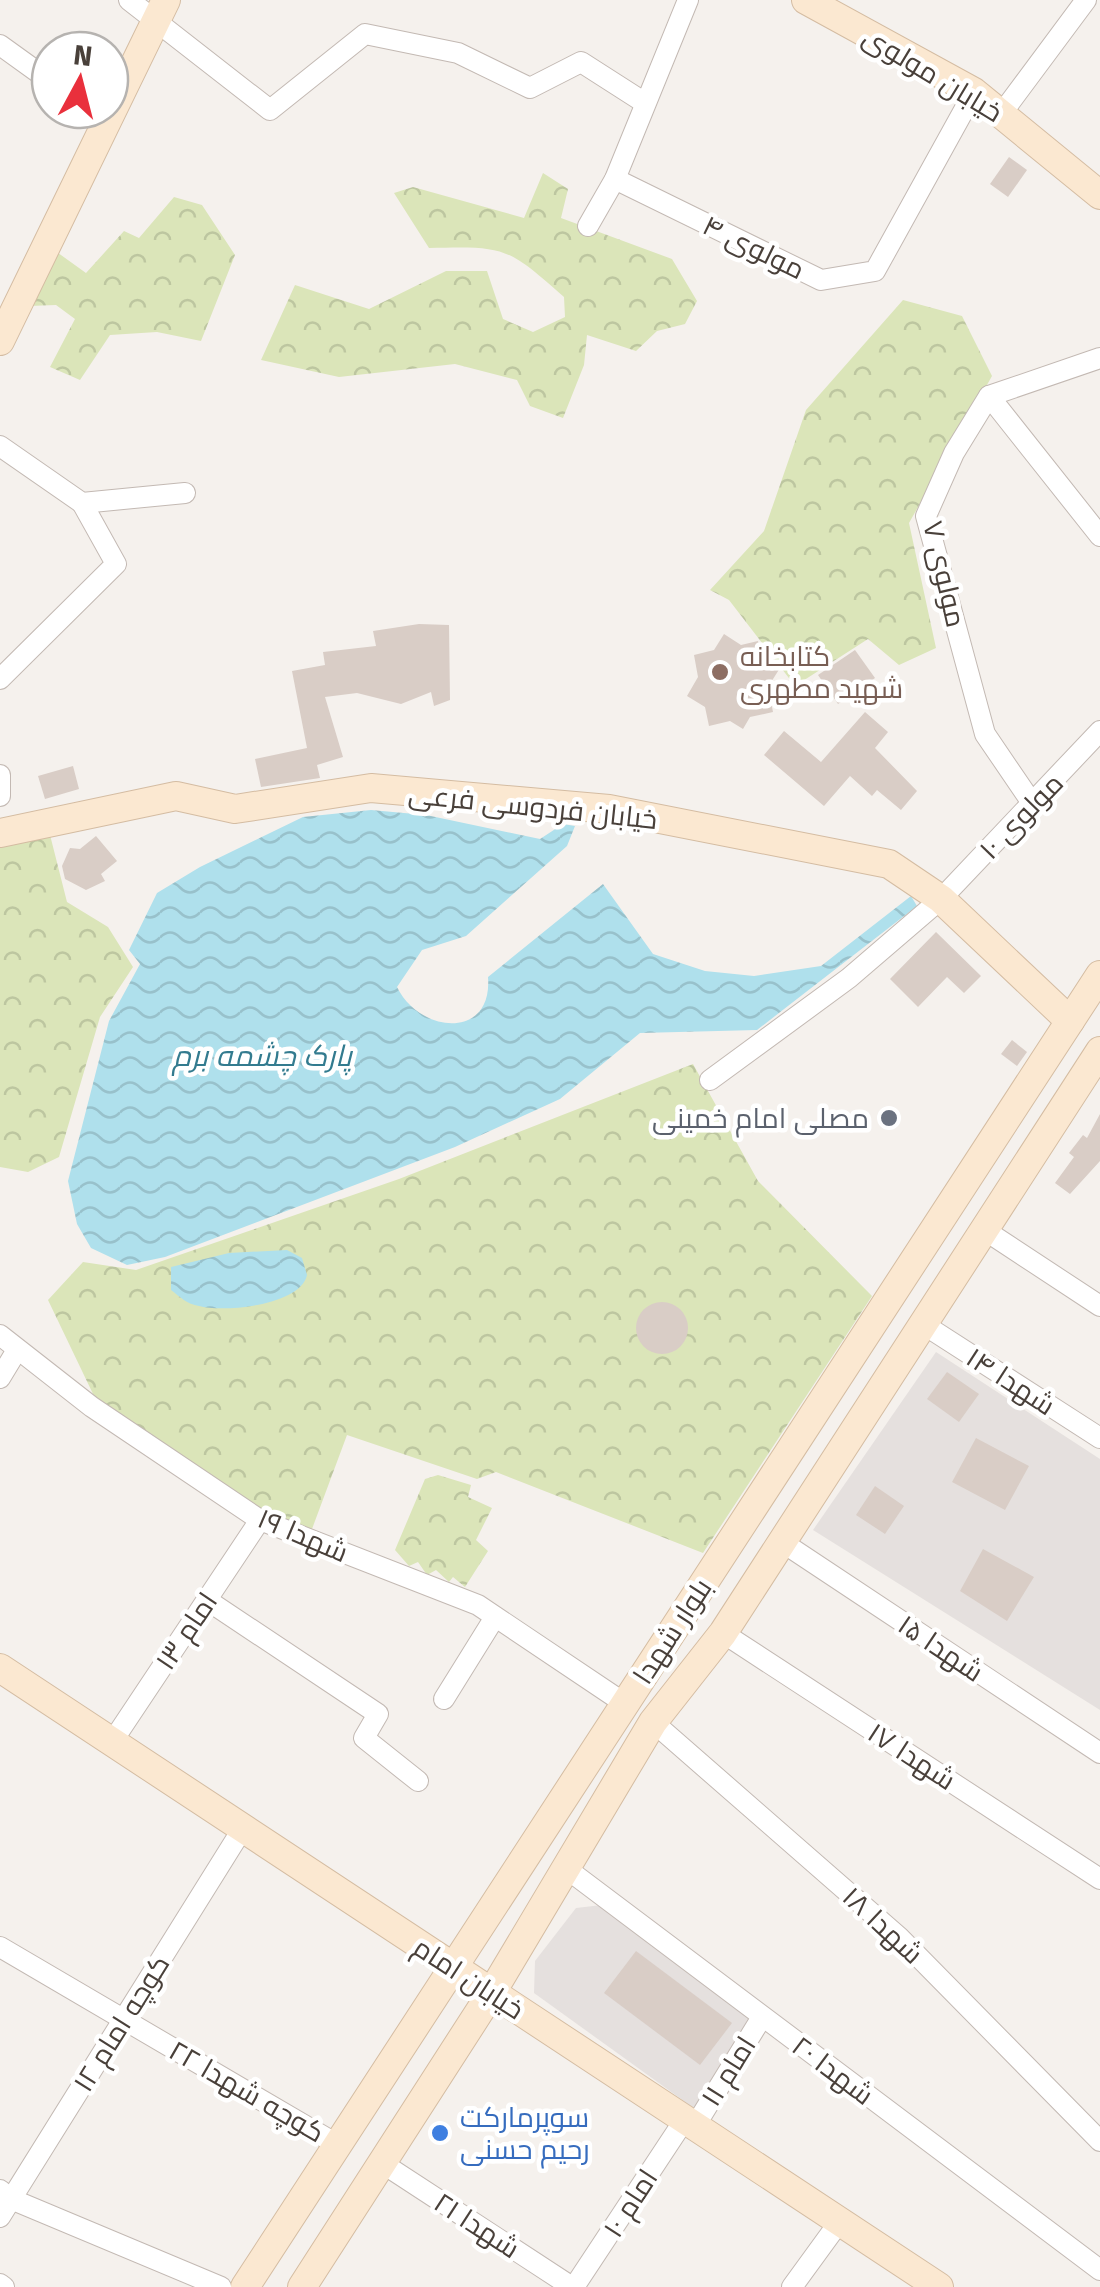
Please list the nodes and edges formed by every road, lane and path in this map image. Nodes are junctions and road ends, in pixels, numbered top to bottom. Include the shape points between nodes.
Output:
1 (129, 0) edge
2 (688, 0) edge
3 (806, 0) edge
4 (1086, 0) edge
5 (161, 10) edge
6 (0, 45) edge
7 (130, 63) edge
8 (30, 67) edge
9 (974, 92) junction
10 (646, 103) junction
11 (1002, 112) junction
12 (93, 130) edge
13 (616, 179) junction
14 (1100, 195) edge
15 (588, 226) dead end
16 (0, 341) edge
17 (1100, 358) edge
18 (989, 396) junction
19 (0, 446) edge
20 (185, 493) dead end
21 (82, 503) junction
22 (1100, 536) edge
23 (0, 679) edge
24 (1100, 731) edge
25 (0, 775) edge
26 (0, 796) edge
27 (1034, 806) junction
28 (0, 833) edge
29 (941, 899) junction
30 (1100, 975) edge
31 (1070, 1021) junction
32 (1100, 1051) edge
33 (710, 1080) dead end
34 (983, 1229) junction
35 (1100, 1306) edge
36 (922, 1324) junction
37 (0, 1335) edge
38 (17, 1350) junction
39 (0, 1378) edge
40 (1100, 1438) edge
41 (793, 1445) junction
42 (824, 1476) junction
43 (260, 1520) junction
44 (782, 1542) junction
45 (207, 1600) junction
46 (495, 1617) junction
47 (724, 1632) junction
48 (0, 1668) edge
49 (444, 1698) dead end
50 (624, 1704) junction
51 (653, 1722) junction
52 (112, 1742) junction
53 (1100, 1754) edge
54 (418, 1781) dead end
55 (243, 1828) junction
56 (567, 1869) junction
57 (1100, 1879) edge
58 (0, 1947) edge
59 (453, 1967) junction
60 (492, 1992) junction
61 (762, 2017) junction
62 (124, 2020) junction
63 (690, 2123) junction
64 (1100, 2140) edge
65 (338, 2144) junction
66 (382, 2163) junction
67 (4, 2202) edge
68 (840, 2222) junction
69 (1100, 2270) edge
70 (221, 2287) edge
71 (245, 2287) edge
72 (302, 2287) edge
73 (573, 2287) edge
74 (792, 2287) edge
75 (939, 2287) edge

1 - 5 street
2 - 10 street
3 - 9 main road, خیابان مولوی
4 - 11 street
5 - 7 main road
5 - 10 street via 270,110 364,34 458,53 530,88 581,62
6 - 8 street
9 - 11 main road, خیابان مولوی
9 - 13 street, مولوی ۴ via 875,270 821,280
10 - 13 street
11 - 14 main road, خیابان مولوی
12 - 16 main road
13 - 15 street
17 - 18 street
18 - 22 street
18 - 27 street, مولوی ۷ via 926,516 985,734
19 - 21 street
20 - 21 street
21 - 23 street via 116,564
24 - 27 street, مولوی ۱۰
25 - 26 street
27 - 29 street, مولوی ۱۰
28 - 29 main road, خیابان فردوسی فرعی via 176,796 235,809 371,788 609,810 814,848 889,864
29 - 31 main road, خیابان فردوسی فرعی
29 - 33 street, مولوی ۱۰ via 850,978
30 - 31 main road, بلوار شهدا
31 - 41 main road, بلوار شهدا
32 - 34 main road, بلوار شهدا
34 - 35 street
34 - 36 main road, بلوار شهدا
36 - 40 street, شهدا ۱۴
36 - 42 main road, بلوار شهدا
37 - 38 street, شهدا ۱۹
38 - 39 street
38 - 43 street, شهدا ۱۹
41 - 42 main road via 797,1469 806,1478
41 - 50 main road, بلوار شهدا
42 - 44 main road, بلوار شهدا
43 - 45 street, امام ۱۳
43 - 46 street, شهدا ۱۹
44 - 47 main road, بلوار شهدا
44 - 53 street, شهدا ۱۵
45 - 52 street, امام ۱۳
45 - 54 street via 378,1714 364,1738
46 - 49 street
46 - 50 street, شهدا ۱۹
47 - 51 main road, بلوار شهدا
47 - 57 street, شهدا ۱۷
48 - 52 main road, خیابان امام
50 - 59 main road, بلوار شهدا
51 - 56 main road, بلوار شهدا
51 - 64 street, شهدا ۱۸ via 900,1937
52 - 55 main road, خیابان امام
55 - 59 main road, خیابان امام
55 - 62 street, کوچه امام ۱۲
56 - 60 main road, بلوار شهدا
56 - 61 street, شهدا ۲۰
58 - 62 street, کوچه شهدا ۲۲
59 - 60 main road, خیابان امام
59 - 65 main road, بلوار شهدا
60 - 63 main road, خیابان امام
60 - 66 main road, بلوار شهدا
61 - 63 street, امام ۱۱
61 - 69 street, شهدا ۲۰
62 - 65 street, کوچه شهدا ۲۲
62 - 67 street, کوچه امام ۱۲
63 - 68 main road, خیابان امام
63 - 73 street, امام ۱۰
65 - 71 main road, بلوار شهدا
66 - 72 main road, بلوار شهدا
66 - 73 street, شهدا ۲۱
67 - 70 street
68 - 74 street
68 - 75 main road, خیابان امام

